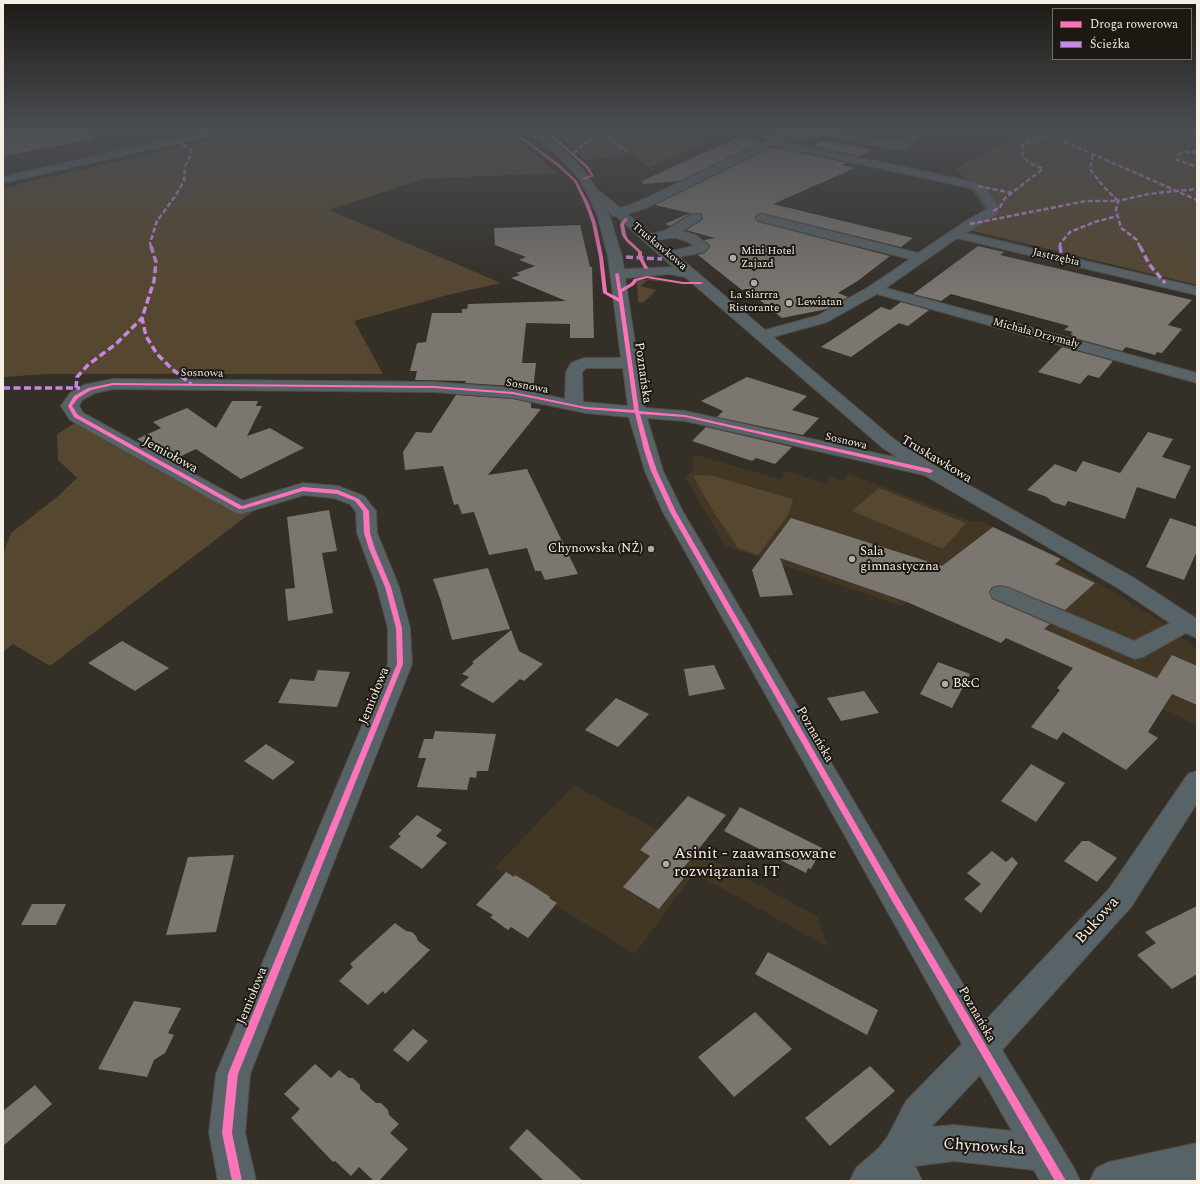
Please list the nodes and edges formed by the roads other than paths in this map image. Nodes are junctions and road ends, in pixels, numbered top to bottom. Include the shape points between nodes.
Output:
1 (587, 184) edge
2 (685, 184) edge
3 (971, 184) edge
4 (592, 191) junction
5 (617, 212) junction
6 (696, 217) dead end
7 (762, 218) dead end
8 (668, 234) junction
9 (955, 234) junction
10 (648, 238) junction
11 (668, 255) junction
12 (922, 258) junction
13 (690, 273) junction
14 (617, 274) junction
15 (875, 289) junction
16 (1197, 291) edge
17 (762, 335) junction
18 (630, 363) junction
19 (1197, 378) edge
20 (113, 384) joint
21 (574, 406) junction
22 (637, 412) junction
23 (930, 471) junction
24 (1002, 593) dead end
25 (1192, 626) edge
26 (1197, 781) edge
27 (982, 1047) junction
28 (1197, 1161) edge
29 (1052, 1167) edge
30 (891, 1168) edge
31 (237, 1181) edge
32 (1109, 1181) edge

1 - 4 street, Poznańska
2 - 5 street via 642,205
3 - 9 street via 980,188 993,207 993,212
4 - 5 street, Truskawkowa
4 - 14 street, Poznańska via 608,228
5 - 10 street, Truskawkowa
6 - 8 street
7 - 12 street
8 - 10 street
8 - 11 street via 692,238 702,246 693,251
9 - 12 street
9 - 16 street, Jastrzębia
10 - 11 street, Truskawkowa
11 - 13 street, Truskawkowa
12 - 15 street
13 - 14 street, Truskawkowa via 669,270
13 - 17 street, Truskawkowa
14 - 18 street, Poznańska
15 - 17 street via 822,319
15 - 19 street, Michała Drzymały
17 - 23 street, Truskawkowa via 889,444
18 - 21 street via 584,363 577,366 574,372
18 - 22 street, Poznańska
20 - 21 street, Sosnowa via 434,386 513,393
20 - 31 street, Jemiołowa via 76,397 70,406 76,416 241,508 303,489 338,492 357,500 366,511 367,533 388,586 399,628 400,664 233,1074 227,1133
21 - 22 street, Sosnowa
22 - 23 street, Sosnowa via 685,416
22 - 27 street, Poznańska via 649,457 673,512
23 - 25 street, Truskawkowa via 1094,564
24 - 25 street via 1135,651
26 - 27 street, Bukowa via 1120,898
27 - 29 street, Poznańska
27 - 30 street, Chynowska via 919,1114
28 - 32 street
29 - 30 street, Chynowska via 954,1143

